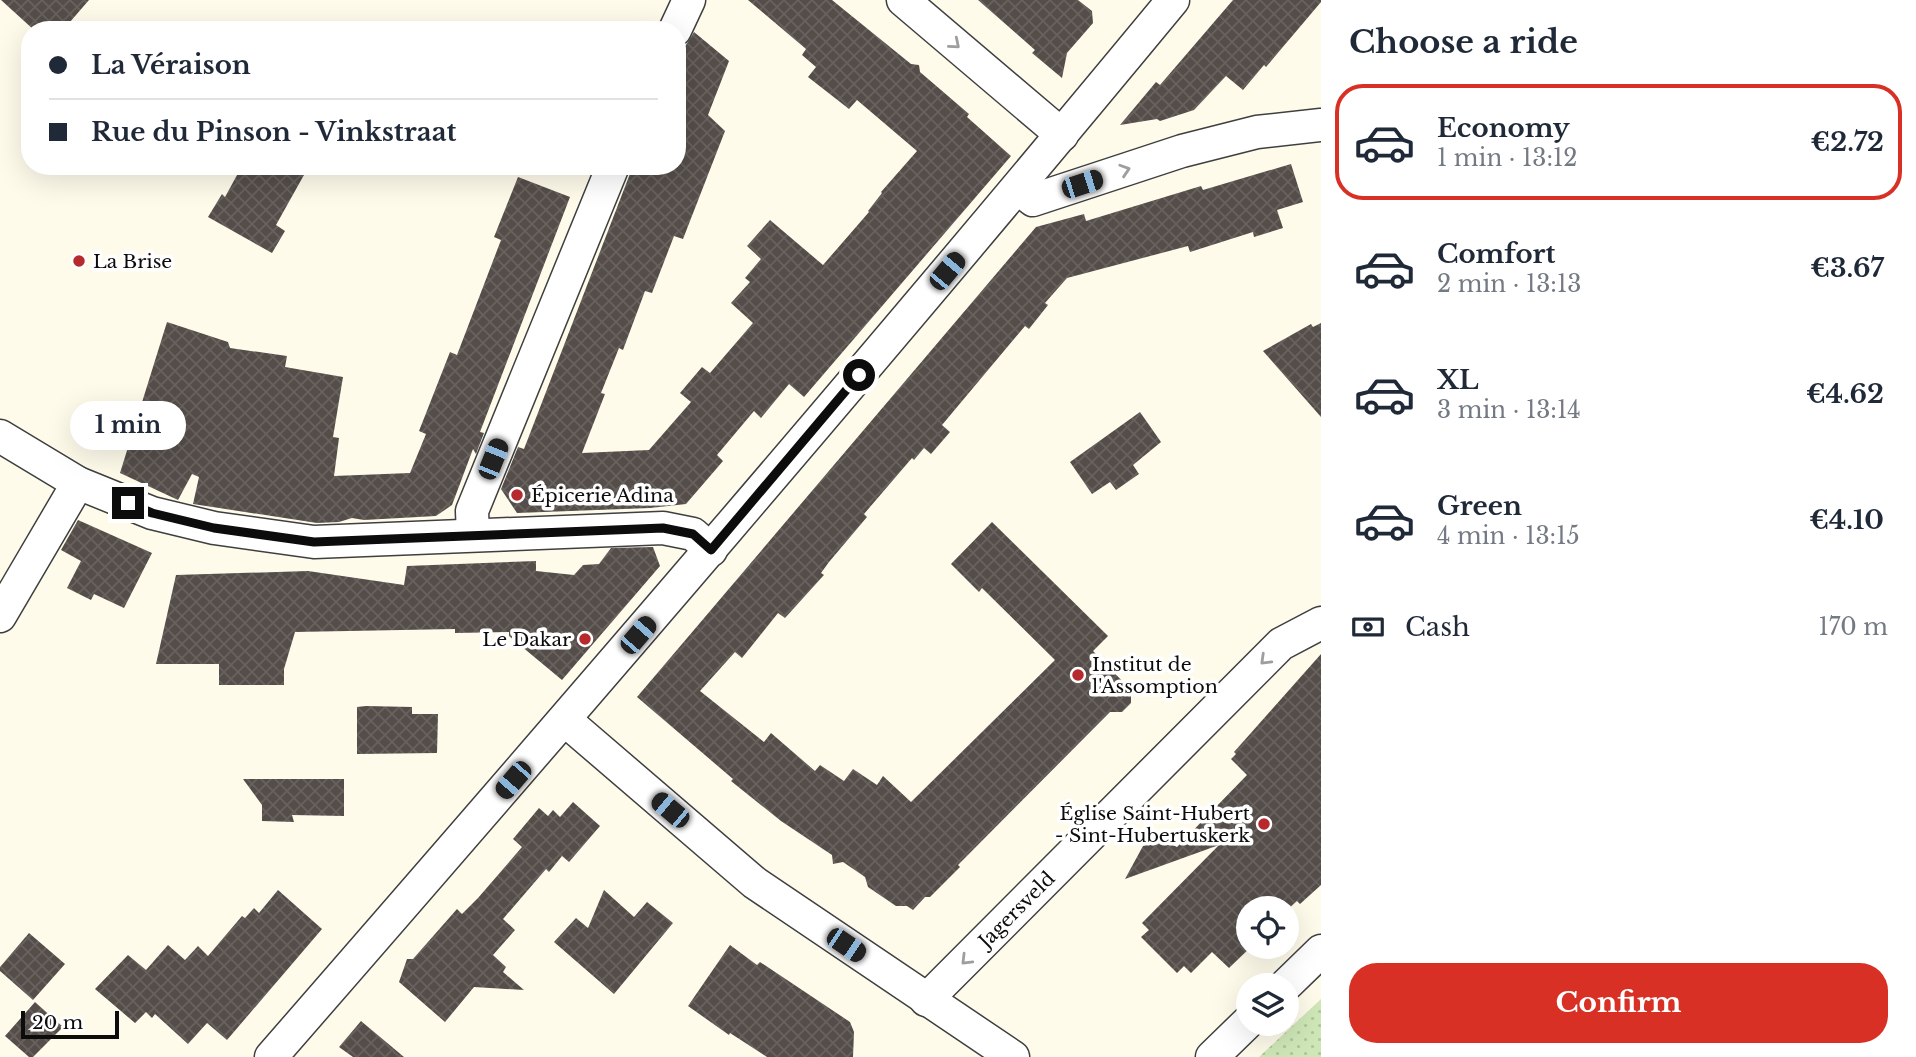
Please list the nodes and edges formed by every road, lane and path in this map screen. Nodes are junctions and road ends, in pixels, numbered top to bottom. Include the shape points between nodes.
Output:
1 (689, 0) edge
2 (903, 0) edge
3 (1173, 0) edge
4 (680, 21) edge
5 (1321, 125) edge
6 (1062, 135) junction
7 (609, 175) edge
8 (1018, 188) junction
9 (0, 436) edge
10 (78, 484) junction
11 (473, 535) junction
12 (711, 550) junction
13 (0, 616) edge
14 (1321, 622) edge
15 (565, 720) junction
16 (1321, 951) edge
17 (1298, 973) edge
18 (926, 1000) junction
19 (1236, 1034) edge
20 (271, 1057) edge
21 (1013, 1057) edge
22 (1212, 1057) edge

1 - 4 street
2 -> 6 street
3 - 6 street
8 -> 5 street via 1033,200 1195,148 1257,132
6 - 8 street
7 - 11 street via 472,511
8 - 12 street
9 - 10 street
10 - 11 street via 152,513 214,528 314,542
10 - 13 street
11 - 12 street via 663,528 693,534
12 - 15 street
14 -> 18 street, Jagersveld via 1281,645
15 - 18 street via 755,883
15 - 20 street
16 - 17 street
18 - 21 street
19 - 22 street

